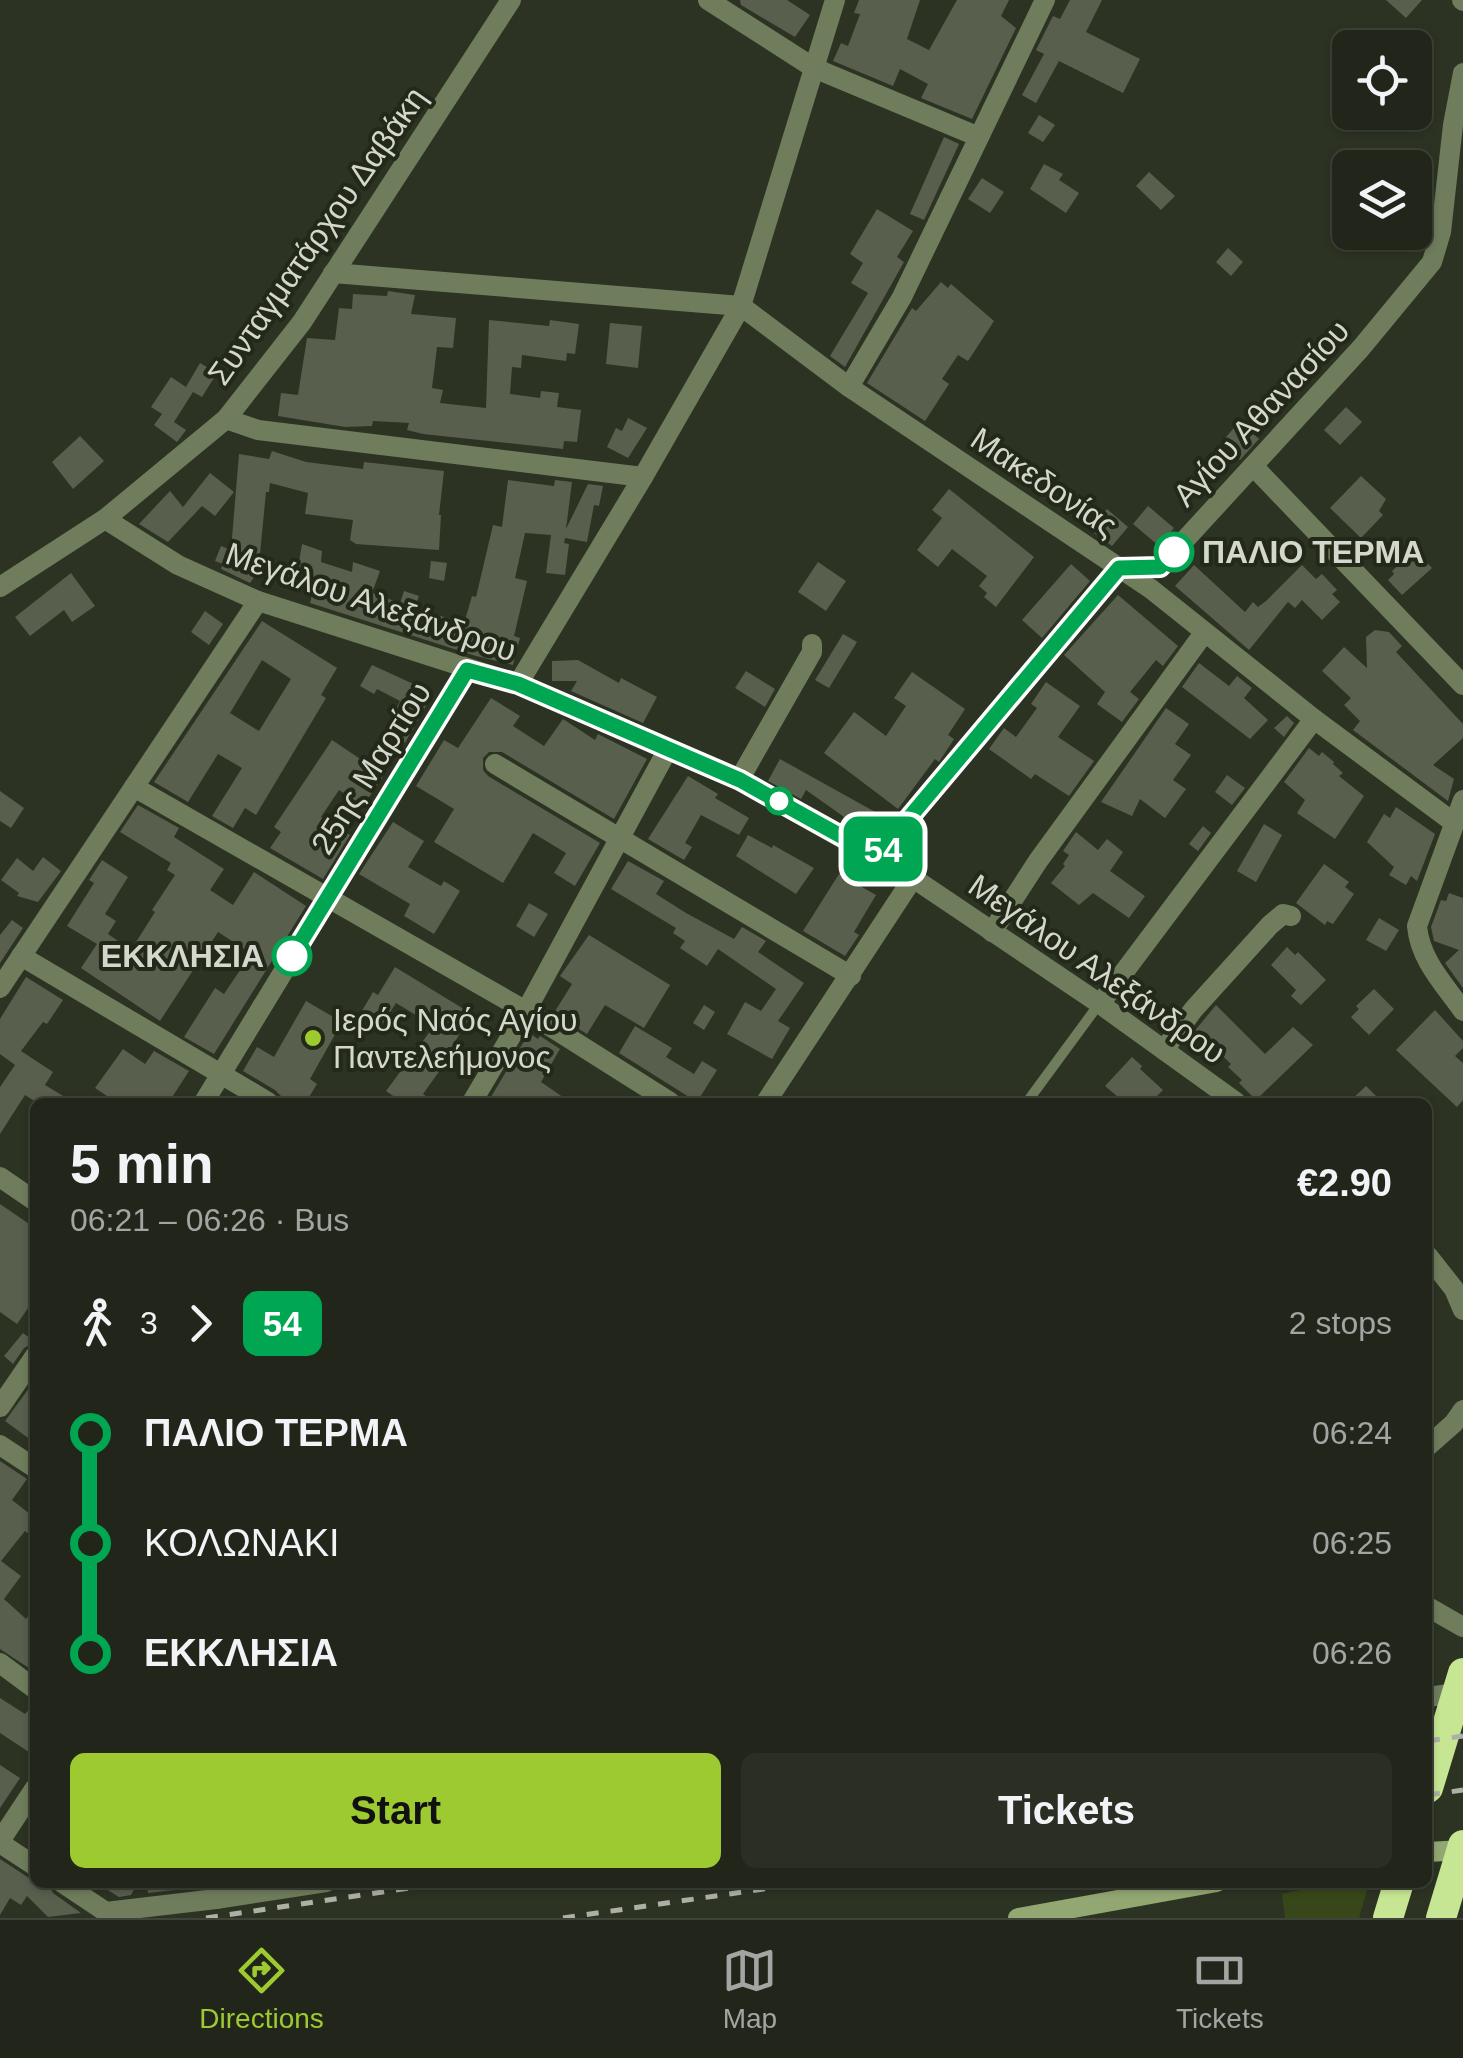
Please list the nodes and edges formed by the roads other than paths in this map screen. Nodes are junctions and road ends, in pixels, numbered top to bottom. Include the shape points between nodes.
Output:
1 (511, 0) edge
2 (708, 0) edge
3 (835, 0) edge
4 (1045, 0) edge
5 (814, 68) junction
6 (1463, 73) edge
7 (980, 137) junction
8 (333, 274) junction
9 (741, 306) junction
10 (849, 387) junction
11 (226, 419) junction
12 (1252, 466) junction
13 (643, 476) junction
14 (105, 519) junction
15 (1160, 567) junction
16 (1119, 568) junction
17 (0, 586) edge
18 (1152, 588) junction
19 (258, 601) junction
20 (1204, 633) junction
21 (812, 644) dead end
22 (467, 670) junction
23 (518, 684) junction
24 (1463, 685) edge
25 (1314, 719) junction
26 (668, 749) junction
27 (495, 764) dead end
28 (740, 780) junction
29 (134, 787) junction
30 (1463, 800) edge
31 (1454, 822) junction
32 (621, 839) junction
33 (877, 856) junction
34 (913, 878) junction
35 (327, 896) junction
36 (1291, 916) dead end
37 (992, 932) junction
38 (20, 956) junction
39 (851, 976) junction
40 (0, 988) edge
41 (1100, 1004) junction
42 (526, 1011) junction
43 (1463, 1011) edge
44 (1164, 1050) junction
45 (222, 1074) junction
46 (207, 1098) edge
47 (261, 1098) edge
48 (474, 1098) edge
49 (664, 1098) edge
50 (769, 1098) edge
51 (1030, 1098) edge
52 (1228, 1098) edge
53 (0, 1176) edge
54 (30, 1197) edge
55 (1432, 1261) edge
56 (1463, 1306) edge
57 (30, 1363) edge
58 (0, 1407) edge
59 (1463, 1410) edge
60 (1463, 1432) edge
61 (1432, 1443) edge
62 (0, 1445) edge
63 (1432, 1445) edge
64 (30, 1465) edge
65 (1432, 1609) edge
66 (1463, 1627) edge
67 (0, 1663) edge
68 (1463, 1672) edge
69 (30, 1685) edge
70 (1432, 1690) edge
71 (1463, 1692) edge
72 (1432, 1775) edge
73 (30, 1796) edge
74 (0, 1842) edge
75 (1463, 1848) edge
76 (1432, 1852) edge
77 (30, 1863) edge
78 (70, 1888) edge
79 (257, 1888) edge
80 (1183, 1888) edge
81 (222, 1891) edge
82 (1443, 1912) edge
83 (1018, 1918) edge

1 - 8 street, Συνταγματάρχου Δαβάκη
2 - 5 street
3 - 5 street
4 - 7 street
5 - 7 street
5 - 9 street
6 - 12 street, Αγίου Αθανασίου via 1432,262
7 - 10 street via 902,298
8 - 9 street
8 - 11 street, Συνταγματάρχου Δαβάκη
9 - 10 street, Μακεδονίας
9 - 13 street
10 - 16 street, Μακεδονίας
11 - 13 street via 258,430
11 - 14 street, Συνταγματάρχου Δαβάκη
12 - 15 street, Αγίου Αθανασίου
12 - 24 street
13 - 23 street
14 - 17 street, Συνταγματάρχου Δαβάκη
14 - 19 street, Μεγάλου Αλεξάνδρου via 178,565
15 - 16 street
15 - 18 street
16 - 18 street, Μακεδονίας
16 - 33 street
18 - 20 street, Μακεδονίας
19 - 22 street, Μεγάλου Αλεξάνδρου
19 - 29 street
20 - 25 street, Μακεδονίας
20 - 37 street
21 - 28 street
22 - 23 street, Μεγάλου Αλεξάνδρου
22 - 35 street, 25ης Μαρτίου
23 - 26 street, Μεγάλου Αλεξάνδρου
25 - 31 street, Μακεδονίας
25 - 41 street
26 - 28 street, Μεγάλου Αλεξάνδρου
26 - 32 street
27 - 32 street
28 - 33 street, Μεγάλου Αλεξάνδρου
29 - 35 street
29 - 38 street
30 - 31 street
31 - 43 street via 1418,926 1428,962
32 - 39 street
32 - 42 street
33 - 34 street, Μεγάλου Αλεξάνδρου
34 - 37 street, Μεγάλου Αλεξάνδρου
34 - 39 street
35 - 42 street
35 - 45 street, 25ης Μαρτίου
36 - 44 street via 1270,925
37 - 41 street, Μεγάλου Αλεξάνδρου
38 - 40 street
38 - 45 street
39 - 50 street
41 - 44 street, Μεγάλου Αλεξάνδρου
41 - 51 lane
42 - 48 street
42 - 49 street
44 - 52 street, Μεγάλου Αλεξάνδρου
45 - 46 street, 25ης Μαρτίου
45 - 47 street
53 - 54 street
55 - 56 street
57 - 58 street
59 - 61 street
60 - 63 street
62 - 64 street
65 - 66 street
67 - 69 street
68 - 72 highway
70 - 71 street
73 - 74 street
74 - 77 street
75 - 76 main road
75 - 82 highway
78 - 81 street via 106,1912
79 - 81 street
80 - 83 main road

